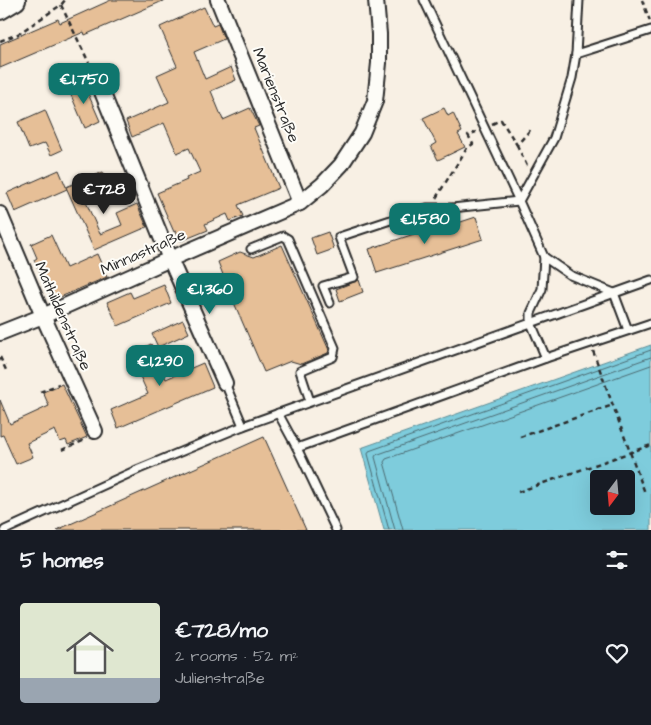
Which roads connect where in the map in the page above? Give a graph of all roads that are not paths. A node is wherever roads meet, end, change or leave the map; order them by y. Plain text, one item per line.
1 (15, 0) edge
2 (218, 0) edge
3 (376, 0) edge
4 (424, 0) edge
5 (579, 0) edge
6 (0, 9) edge
7 (651, 30) edge
8 (576, 54) junction
9 (96, 77) road end
10 (519, 201) junction
11 (300, 203) junction
12 (0, 214) edge
13 (251, 249) dead end
14 (544, 257) junction
15 (170, 259) junction
16 (651, 280) edge
17 (614, 294) junction
18 (330, 303) dead end
19 (43, 316) junction
20 (531, 323) junction
21 (651, 323) edge
22 (628, 330) junction
23 (0, 333) edge
24 (546, 358) junction
25 (225, 383) joint
26 (310, 401) junction
27 (278, 413) junction
28 (243, 426) junction
29 (96, 431) road end
30 (297, 448) junction
31 (5, 530) edge
32 (336, 530) edge

1 - 6 main road
2 - 11 street, Marienstraße
3 - 11 street, Minnastraße
4 - 10 lane
5 - 8 lane
7 - 8 lane
8 - 10 lane
9 - 15 street
10 - 14 lane
10 - 18 lane
11 - 15 street, Minnastraße
12 - 19 street, Mathildenstraße
13 - 26 lane
14 - 17 lane
14 - 20 lane
15 - 19 street, Minnastraße
15 - 25 street
16 - 17 lane
17 - 20 lane
17 - 22 lane
19 - 23 street, Minnastraße
19 - 29 street, Mathildenstraße
20 - 24 lane
20 - 26 lane
21 - 22 lane
22 - 24 lane
24 - 30 lane
25 - 28 lane
26 - 27 lane
27 - 28 lane
27 - 30 lane
28 - 31 lane
30 - 32 lane

